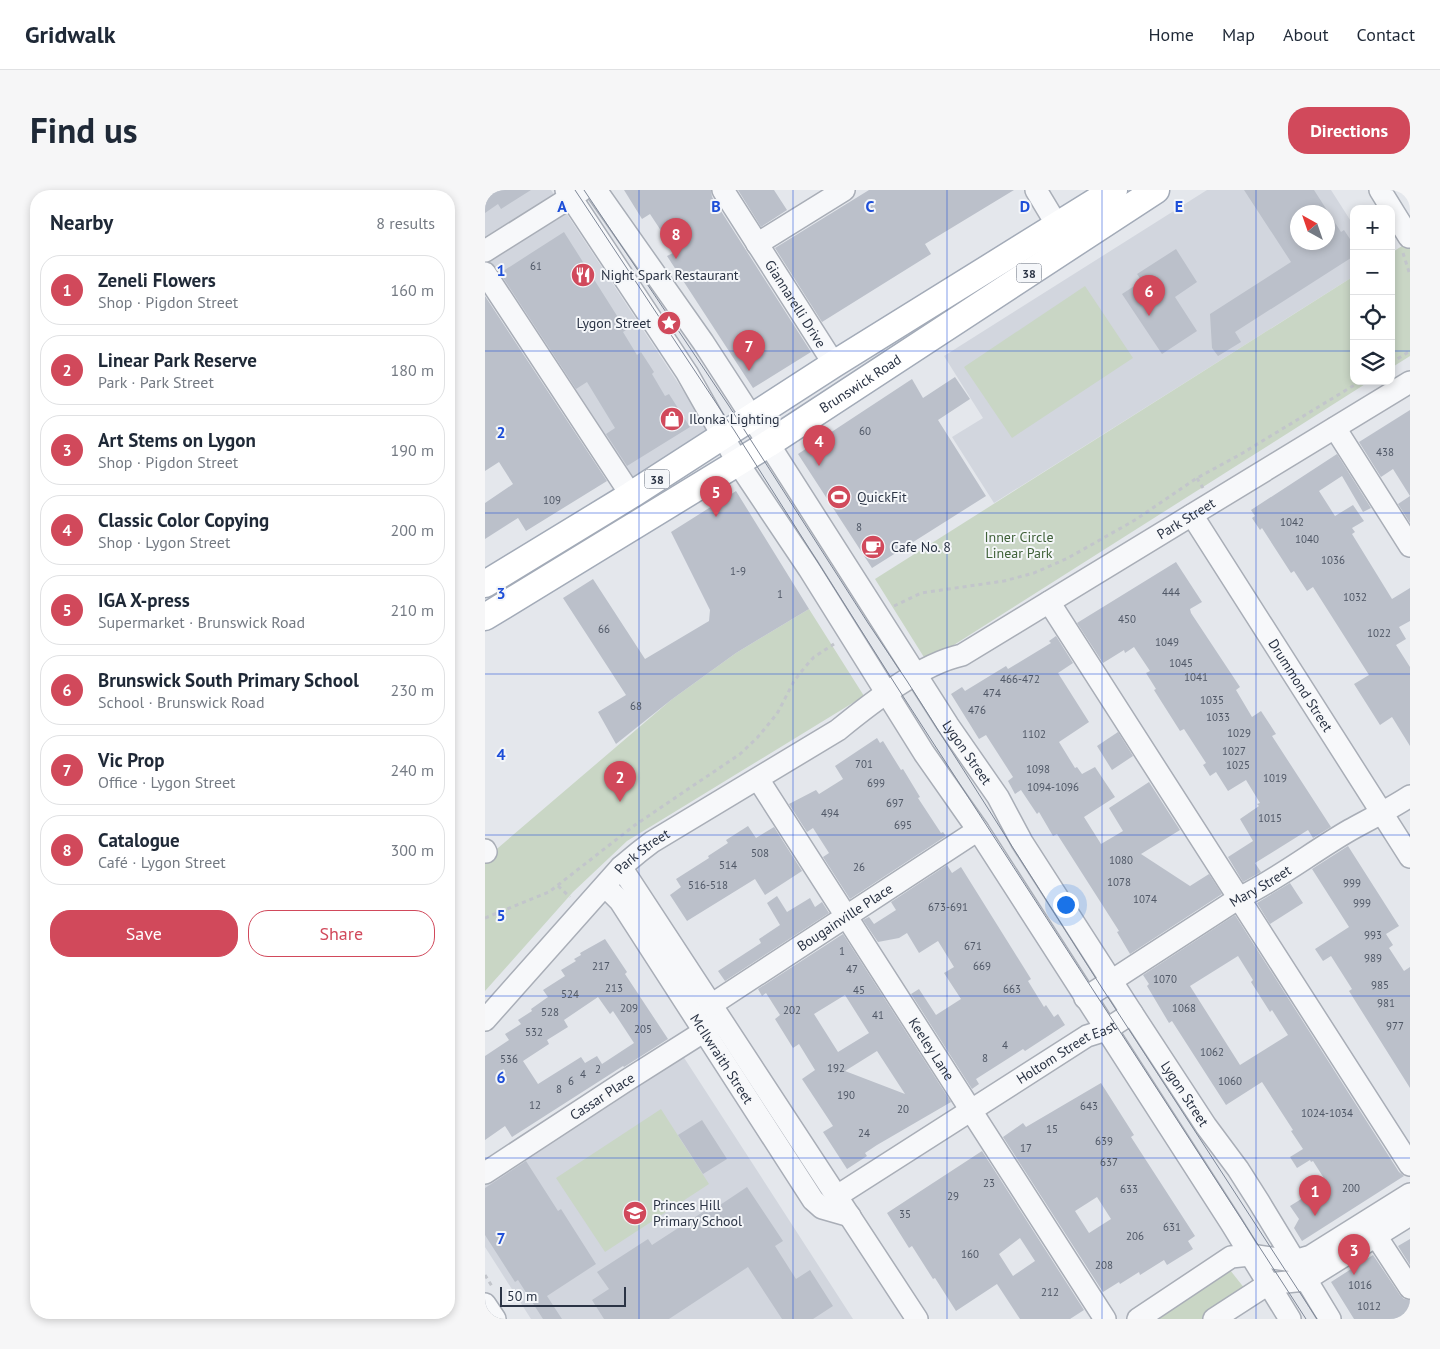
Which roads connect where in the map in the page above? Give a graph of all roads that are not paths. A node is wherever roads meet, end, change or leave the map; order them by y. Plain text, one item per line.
1 (596, 190) edge
2 (723, 190) edge
3 (844, 190) edge
4 (1036, 190) edge
5 (1114, 190) edge
6 (1156, 190) edge
7 (1380, 190) edge
8 (573, 192) edge
9 (1057, 225) junction
10 (1409, 237) edge
11 (757, 244) junction
12 (485, 251) edge
13 (485, 274) edge
14 (834, 364) junction
15 (1410, 382) edge
16 (751, 417) junction
17 (1335, 428) junction
18 (723, 437) junction
19 (768, 444) junction
20 (738, 463) junction
21 (631, 496) junction
22 (1192, 516) junction
23 (591, 520) junction
24 (607, 544) junction
25 (1410, 546) edge
26 (485, 584) edge
27 (1049, 602) junction
28 (485, 617) edge
29 (920, 681) junction
30 (890, 699) junction
31 (758, 779) junction
32 (1410, 796) edge
33 (1382, 814) junction
34 (978, 830) junction
35 (1410, 857) edge
36 (621, 867) junction
37 (605, 886) junction
38 (1239, 898) junction
39 (848, 917) junction
40 (1111, 981) junction
41 (1085, 998) junction
42 (1132, 1014) junction
43 (712, 1019) junction
44 (485, 1020) edge
45 (1106, 1030) junction
46 (974, 1117) junction
47 (1410, 1165) edge
48 (485, 1173) edge
49 (1410, 1194) edge
50 (844, 1207) junction
51 (1410, 1215) edge
52 (1376, 1236) junction
53 (1250, 1255) junction
54 (1294, 1261) junction
55 (1305, 1280) junction
56 (1268, 1284) junction
57 (1410, 1288) edge
58 (485, 1304) edge
59 (495, 1319) edge
60 (917, 1319) edge
61 (1105, 1319) edge
62 (1138, 1319) edge
63 (1214, 1319) edge
64 (1289, 1319) edge
65 (1330, 1319) edge

1 - 16 street, Lygon Street
2 - 11 street, Giannarelli Drive
3 - 11 street
4 - 9 street
5 - 9 main road, 38
6 - 19 main road, Brunswick Road / 38
7 - 10 street
8 - 12 street
8 - 18 street
9 - 14 main road, 38
11 - 14 street, Giannarelli Drive
13 - 21 street
14 - 16 main road, 38
15 - 17 street, Park Street
16 - 18 main road, 38
16 - 19 street, Lygon Street
17 - 22 street, Park Street
17 - 25 street
18 - 20 street
18 - 21 main road, 38
19 - 20 main road, Brunswick Road / 38
19 - 29 street, Lygon Street
20 - 24 main road, Brunswick Road / 38
20 - 30 street
21 - 23 main road, 38
22 - 27 street, Park Street
22 - 33 street, Drummond Street
23 - 24 main road
23 - 26 main road, 38
24 - 28 main road, Brunswick Road / 38
27 - 29 street, Park Street
27 - 38 street
29 - 30 street, Park Street
29 - 40 street, Lygon Street
30 - 31 street, Park Street
30 - 34 street
31 - 36 street, Park Street
31 - 39 street, Keeley Lane
32 - 33 street, Mary Street
33 - 35 street, Drummond Street
33 - 38 street, Mary Street
34 - 39 street, Bougainville Place
34 - 41 street
36 - 37 street, Park Street
36 - 43 street, McIlwraith Street
37 - 43 street, McIlwraith Street
37 - 44 street, Park Street
38 - 40 street, Mary Street
38 - 47 street
39 - 43 street, Bougainville Place
39 - 46 street, Keeley Lane
40 - 41 street, Mary Street
40 - 42 street, Lygon Street
41 - 45 street
42 - 45 street, Holtom Street East
42 - 54 street, Lygon Street
43 - 48 street, Cassar Place
43 - 50 street, McIlwraith Street
45 - 46 street, Holtom Street East
45 - 53 street
46 - 50 street, Holtom Street East
46 - 61 street, Keeley Lane
49 - 54 street
50 - 60 street
51 - 52 street
52 - 55 street
52 - 57 street
53 - 54 street
53 - 56 street
53 - 62 street
54 - 55 street, Lygon Street
55 - 56 street
55 - 65 street, Lygon Street
56 - 63 street
56 - 64 street
58 - 59 street

